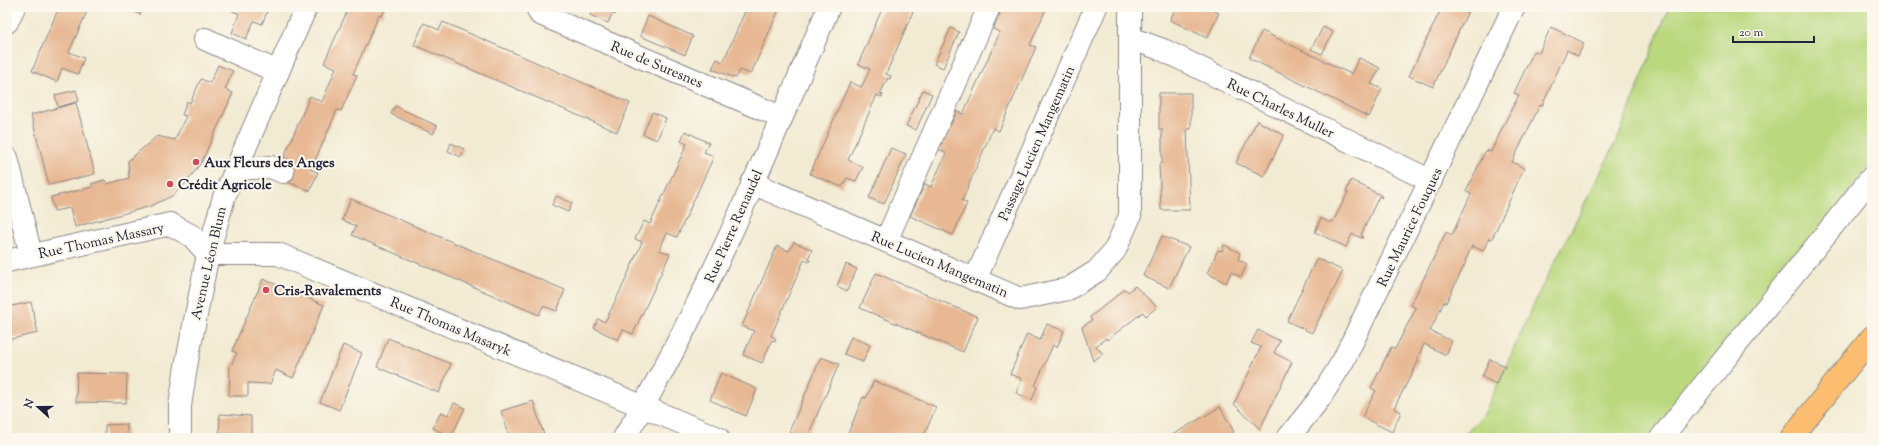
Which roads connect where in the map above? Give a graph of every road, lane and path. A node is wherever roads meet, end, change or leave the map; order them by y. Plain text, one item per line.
1 (14, 7) edge
2 (306, 7) edge
3 (537, 7) edge
4 (829, 7) edge
5 (989, 7) edge
6 (1096, 7) edge
7 (1130, 7) edge
8 (1514, 7) edge
9 (7, 22) edge
10 (1130, 38) junction
11 (205, 39) dead end
12 (278, 72) junction
13 (781, 117) junction
14 (7, 158) edge
15 (236, 169) junction
16 (282, 172) dead end
17 (1872, 177) edge
18 (1431, 181) junction
19 (752, 183) junction
20 (886, 241) junction
21 (208, 254) junction
22 (31, 255) junction
23 (7, 261) edge
24 (975, 280) junction
25 (1872, 337) edge
26 (644, 406) junction
27 (180, 438) edge
28 (624, 438) edge
29 (718, 438) edge
30 (1288, 438) edge
31 (1661, 438) edge
32 (1791, 438) edge

1 - 9 street
2 - 12 street, Avenue Léon Blum
3 - 13 street, Rue de Suresnes
4 - 13 street, Rue Pierre Renaudel
5 - 20 street
6 - 24 street, Passage Lucien Mangematin
7 - 10 street, Rue Lucien Mangematin
8 - 18 street, Rue Maurice Fouques
10 - 18 street, Rue Charles Muller
10 - 24 street, Rue Lucien Mangematin
11 - 12 street
12 - 15 street, Avenue Léon Blum
13 - 19 street, Rue Pierre Renaudel
14 - 22 street
15 - 16 street
15 - 21 street, Avenue Léon Blum
17 - 31 street
18 - 30 street, Rue Maurice Fouques
19 - 20 street, Rue Lucien Mangematin
19 - 26 street, Rue Pierre Renaudel
20 - 24 street, Rue Lucien Mangematin
21 - 22 street, Rue Thomas Massary
21 - 26 street, Rue Thomas Masaryk
21 - 27 street, Avenue Léon Blum
22 - 23 street, Rue Thomas Massary
25 - 32 main road
26 - 28 street, Rue Pierre Renaudel
26 - 29 street

